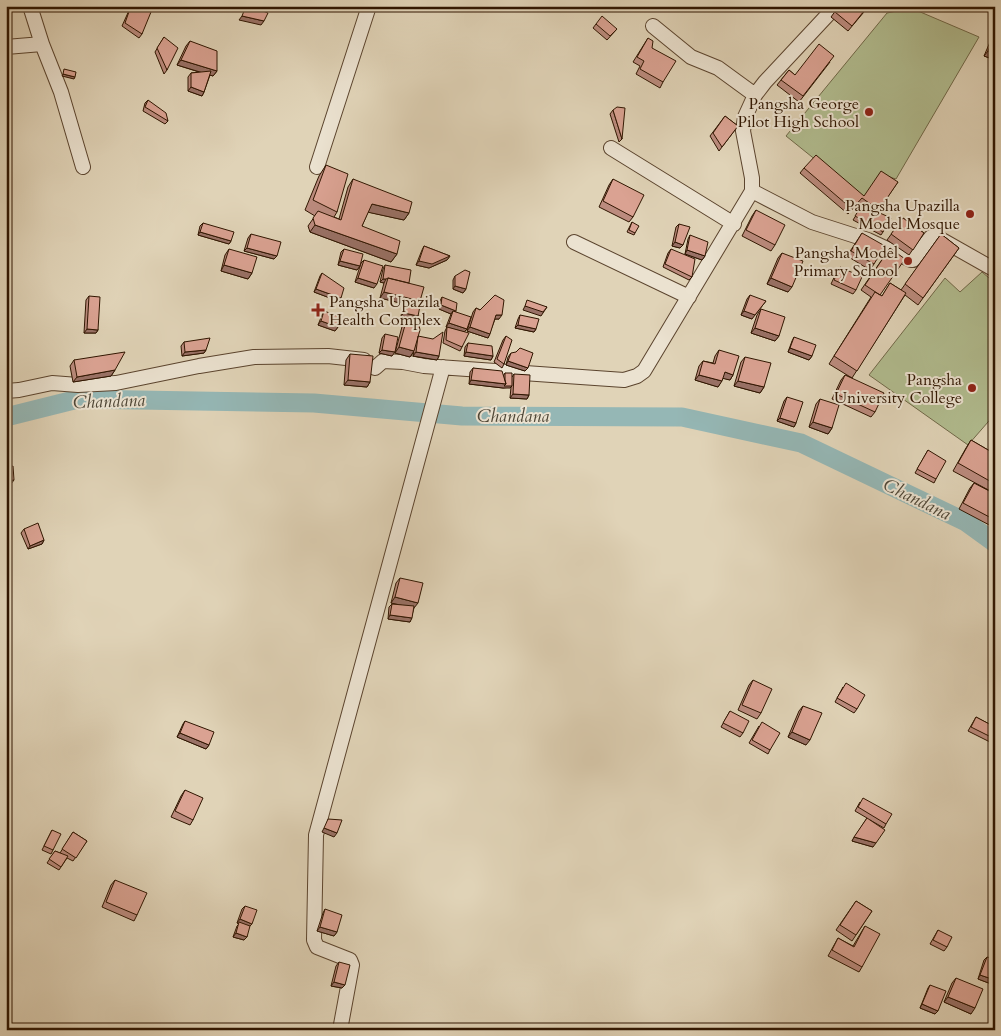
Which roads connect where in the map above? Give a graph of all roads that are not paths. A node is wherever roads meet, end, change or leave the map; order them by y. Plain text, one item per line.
1 (30, 6) edge
2 (369, 6) edge
3 (836, 6) edge
4 (653, 26) dead end
5 (42, 44) junction
6 (6, 47) edge
7 (755, 95) junction
8 (611, 148) dead end
9 (83, 167) dead end
10 (317, 167) dead end
11 (752, 191) junction
12 (734, 224) junction
13 (574, 242) dead end
14 (995, 270) edge
15 (689, 297) junction
16 (441, 372) junction
17 (6, 391) edge
18 (340, 1030) edge

1 - 5 street
2 - 10 street
3 - 7 street
4 - 7 street
5 - 6 street
5 - 9 street
7 - 11 street
8 - 12 street
11 - 12 street
11 - 14 street
12 - 15 street
13 - 15 street
15 - 16 street
16 - 17 street
16 - 18 street

